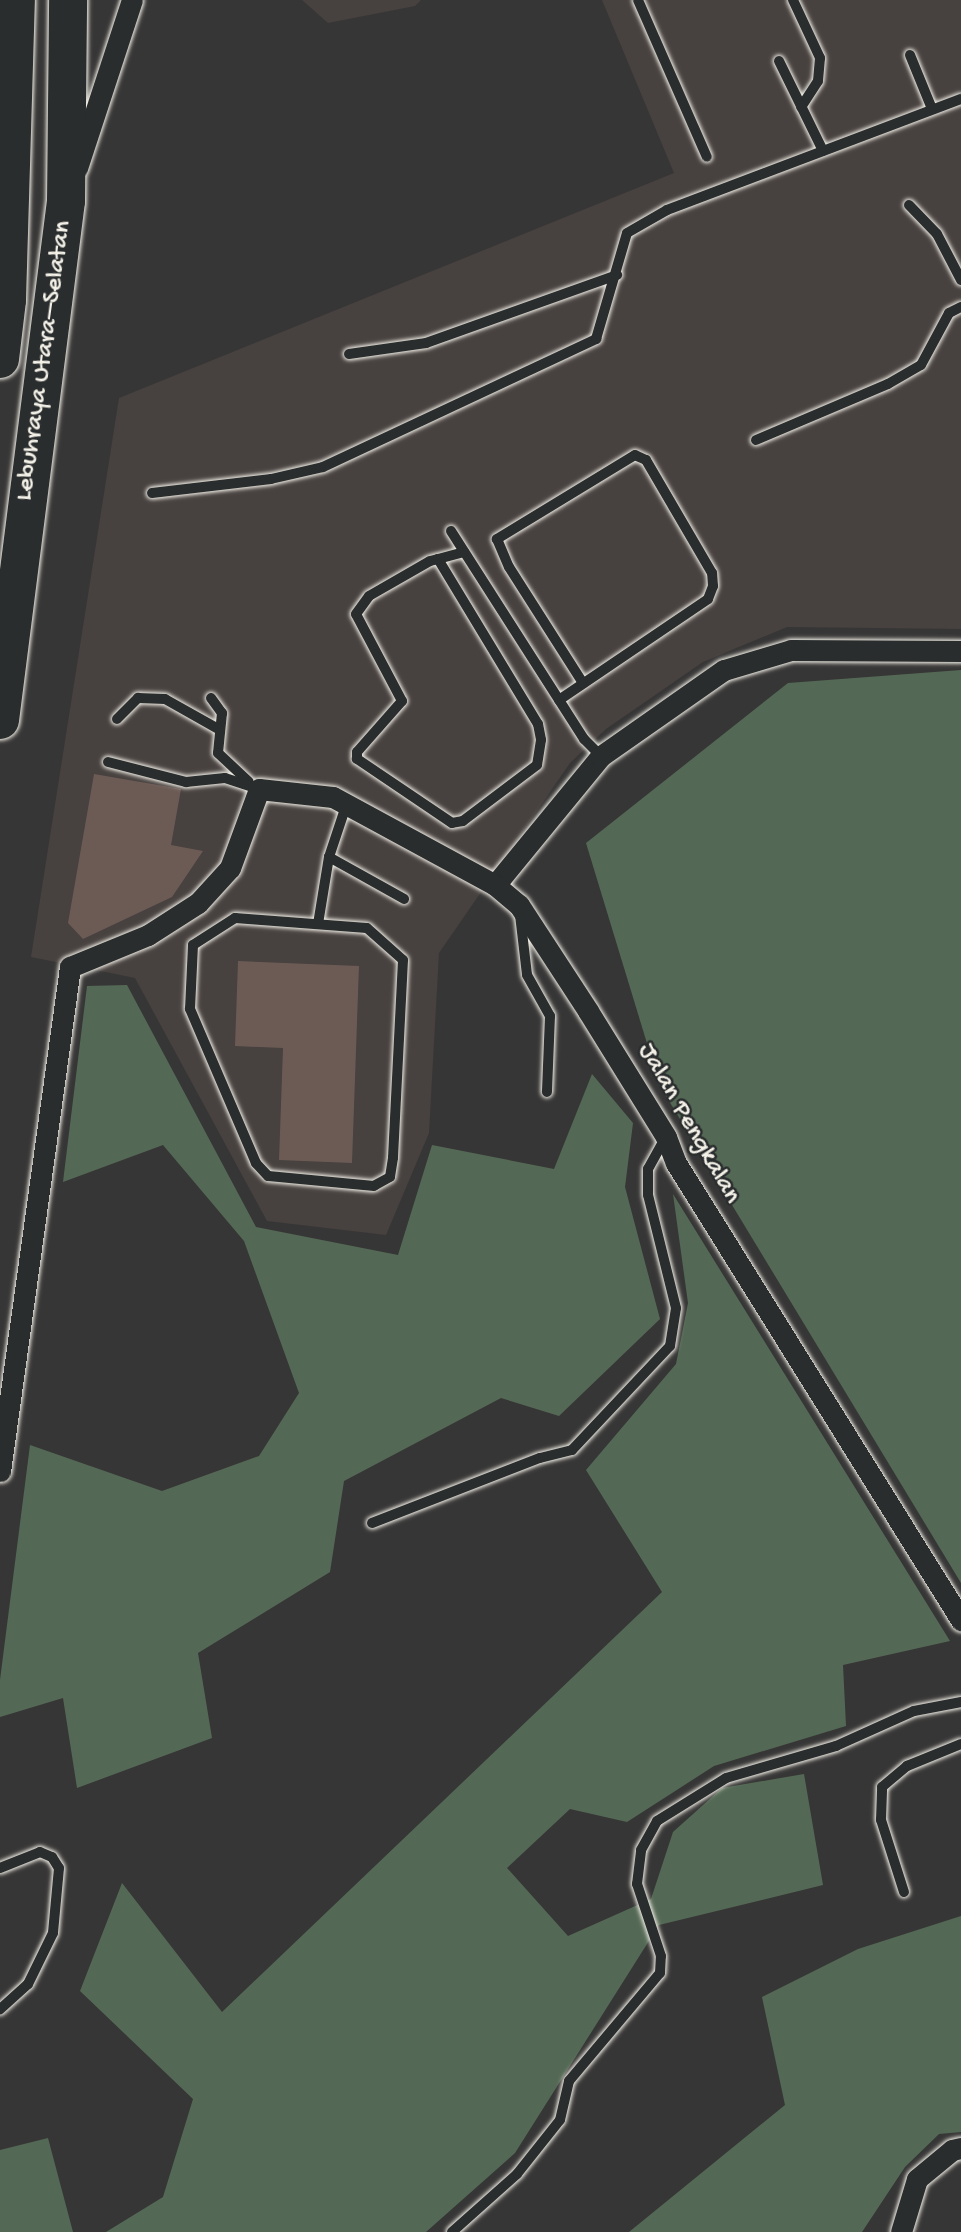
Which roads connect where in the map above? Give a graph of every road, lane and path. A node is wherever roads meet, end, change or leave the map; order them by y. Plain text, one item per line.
1 (16, 0) edge
2 (68, 0) edge
3 (132, 0) edge
4 (638, 0) edge
5 (793, 0) edge
6 (910, 55) dead end
7 (779, 61) dead end
8 (961, 99) edge
9 (801, 107) junction
10 (932, 109) junction
11 (823, 151) junction
12 (707, 158) dead end
13 (66, 201) junction
14 (909, 205) dead end
15 (617, 275) junction
16 (961, 280) edge
17 (961, 307) edge
18 (349, 354) dead end
19 (0, 359) edge
20 (756, 440) dead end
21 (152, 494) dead end
22 (451, 531) dead end
23 (464, 552) junction
24 (438, 559) junction
25 (961, 651) edge
26 (583, 683) junction
27 (211, 698) dead end
28 (559, 700) junction
29 (117, 719) dead end
30 (0, 720) edge
31 (220, 730) junction
32 (601, 755) junction
33 (108, 762) dead end
34 (259, 789) junction
35 (347, 803) junction
36 (329, 857) junction
37 (495, 885) junction
38 (404, 899) dead end
39 (519, 905) junction
40 (318, 924) junction
41 (547, 1092) dead end
42 (666, 1137) junction
43 (0, 1471) edge
44 (372, 1523) dead end
45 (961, 1620) edge
46 (961, 1702) edge
47 (961, 1744) edge
48 (0, 1868) edge
49 (904, 1892) dead end
50 (0, 2009) edge
51 (961, 2148) edge
52 (452, 2232) edge
53 (901, 2232) edge

1 - 19 highway, Lebuhraya Utara–Selatan
2 - 13 highway, Lebuhraya Utara–Selatan
3 - 13 street
4 - 12 lane
5 - 9 lane
6 - 10 lane
7 - 9 lane
8 - 10 lane
9 - 11 lane
10 - 11 lane
11 - 15 lane
13 - 30 highway, Lebuhraya Utara–Selatan
14 - 16 lane
15 - 18 lane
15 - 21 lane
17 - 20 lane
22 - 23 lane
23 - 24 lane
23 - 28 lane
24 - 24 lane
25 - 32 street
26 - 26 lane
26 - 28 lane
27 - 31 lane
28 - 32 lane
29 - 31 lane
31 - 34 lane
32 - 37 street
33 - 34 lane
34 - 35 street, Jalan Pengkalan
34 - 43 street
35 - 36 lane
35 - 37 street, Jalan Pengkalan
36 - 38 lane
36 - 40 lane
37 - 39 street, Jalan Pengkalan
39 - 41 lane
39 - 42 street, Jalan Pengkalan
40 - 40 lane
42 - 44 lane
42 - 45 street, Jalan Pengkalan
46 - 52 lane
47 - 49 lane
48 - 50 lane
51 - 53 street

